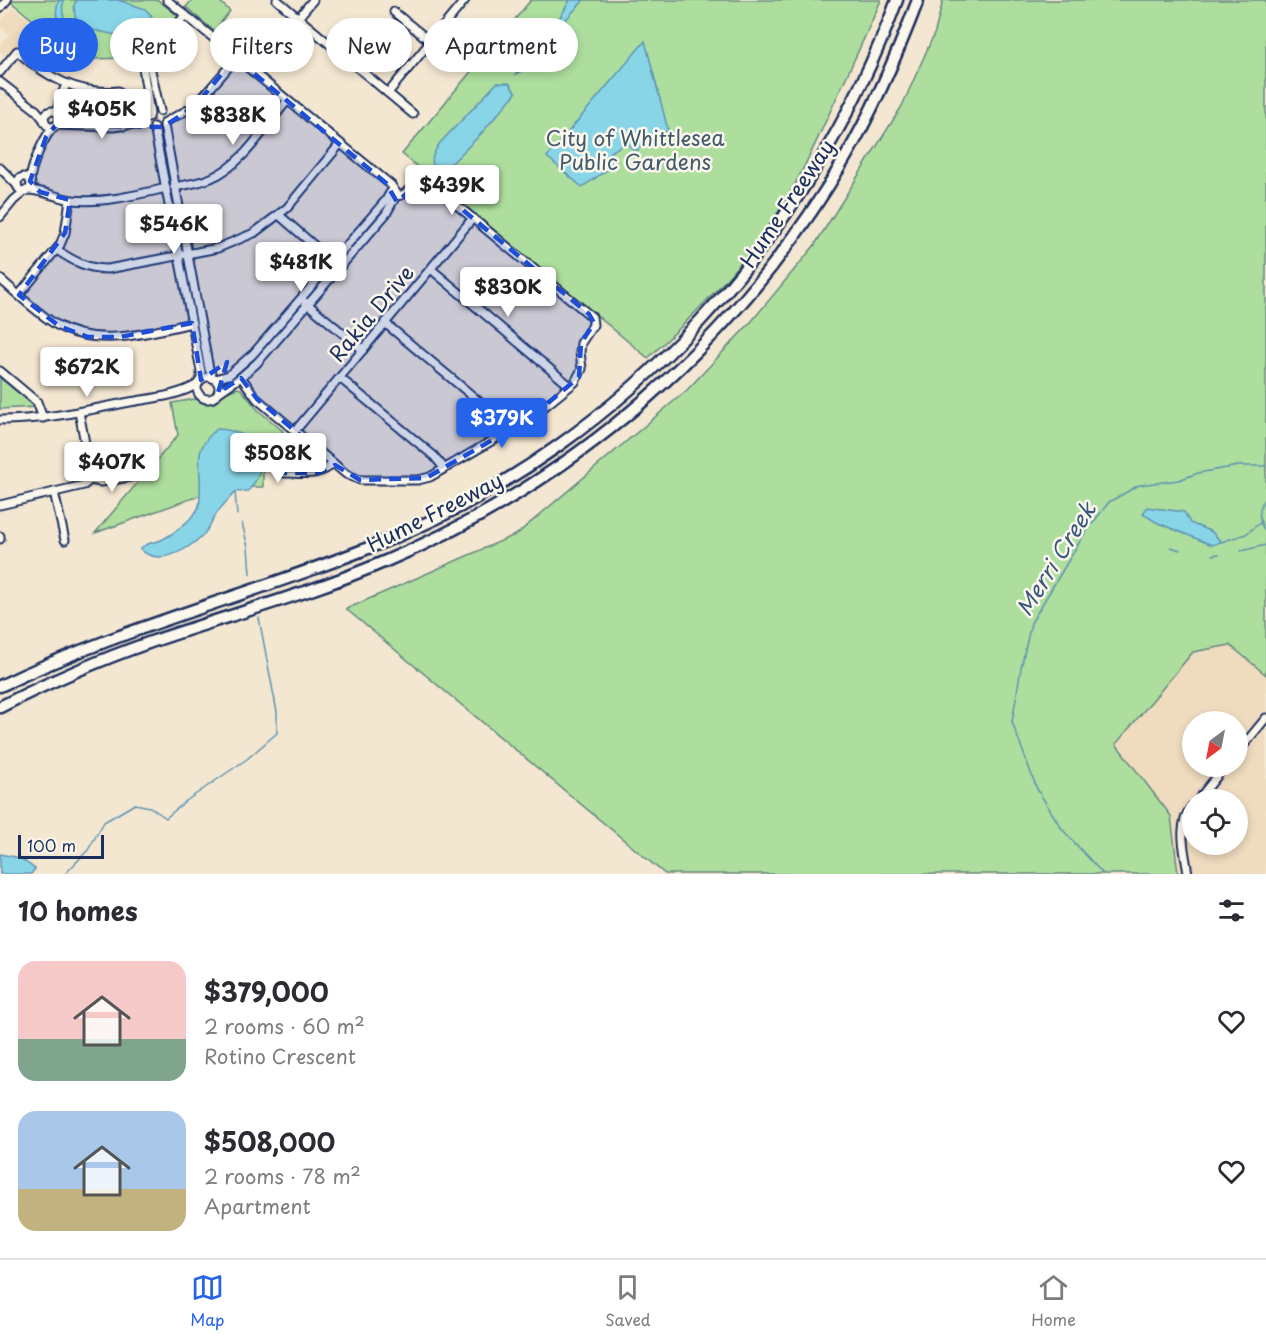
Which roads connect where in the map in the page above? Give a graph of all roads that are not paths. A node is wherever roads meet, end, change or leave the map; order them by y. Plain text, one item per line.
1 (7, 0) edge
2 (167, 0) edge
3 (277, 0) edge
4 (313, 0) edge
5 (465, 0) edge
6 (897, 0) edge
7 (918, 0) edge
8 (0, 8) edge
9 (394, 12) dead end
10 (185, 15) junction
11 (183, 18) edge
12 (298, 18) joint
13 (450, 18) edge
14 (314, 31) edge
15 (210, 35) edge
16 (424, 36) edge
17 (424, 50) edge
18 (0, 72) edge
19 (144, 72) edge
20 (152, 72) edge
21 (224, 72) edge
22 (253, 72) edge
23 (0, 82) edge
24 (66, 84) junction
25 (388, 93) junction
26 (288, 100) junction
27 (36, 110) junction
28 (55, 113) junction
29 (413, 114) dead end
30 (150, 115) junction
31 (163, 118) junction
32 (45, 122) junction
33 (70, 124) junction
34 (134, 124) junction
35 (57, 125) junction
36 (124, 126) junction
37 (152, 126) junction
38 (46, 137) junction
39 (340, 144) junction
40 (0, 168) edge
41 (33, 168) junction
42 (8, 174) junction
43 (22, 177) junction
44 (31, 182) junction
45 (17, 186) junction
46 (170, 188) junction
47 (27, 191) junction
48 (40, 192) junction
49 (395, 193) junction
50 (14, 200) junction
51 (70, 200) junction
52 (279, 215) junction
53 (0, 217) edge
54 (473, 218) junction
55 (57, 250) junction
56 (183, 255) junction
57 (332, 262) junction
58 (339, 268) junction
59 (430, 269) junction
60 (0, 279) edge
61 (20, 295) junction
62 (301, 298) junction
63 (308, 304) junction
64 (192, 323) junction
65 (385, 323) junction
66 (363, 350) junction
67 (0, 371) edge
68 (241, 377) junction
69 (340, 378) junction
70 (214, 379) junction
71 (199, 382) junction
72 (570, 386) junction
73 (218, 393) junction
74 (175, 394) junction
75 (200, 396) junction
76 (79, 412) junction
77 (43, 418) junction
78 (0, 420) edge
79 (509, 431) junction
80 (298, 433) junction
81 (333, 463) junction
82 (444, 468) junction
83 (135, 476) dead end
84 (90, 480) junction
85 (54, 492) junction
86 (0, 505) edge
87 (65, 540) dead end
88 (0, 687) edge
89 (0, 706) edge
90 (1266, 718) edge
91 (1248, 740) edge
92 (1217, 777) edge
93 (1207, 789) edge
94 (1185, 855) edge
95 (1188, 874) edge

1 - 8 street
2 - 10 street
3 - 12 street
4 - 12 street
5 - 13 street
6 - 88 highway, Hume Freeway
7 - 89 highway, Hume Freeway
9 - 16 street
10 - 11 street
10 - 15 street
14 - 25 street
17 - 25 street
18 - 24 street
19 - 30 street
20 - 31 street
21 - 31 street
22 - 26 street
23 - 27 street
24 - 28 street
24 - 36 street
25 - 29 street
26 - 39 street
26 - 46 street
27 - 28 street
27 - 32 street
28 - 32 street
28 - 33 street
28 - 35 street
30 - 31 street
30 - 34 street
30 - 37 street
31 - 37 street
31 - 46 street
32 - 35 street
32 - 38 street
33 - 35 street
33 - 36 street
34 - 36 street
34 - 37 street
35 - 38 street
37 - 46 street
38 - 41 street
39 - 49 street
39 - 52 street
40 - 42 street
41 - 43 street
41 - 44 street
42 - 43 street
42 - 45 street
43 - 44 street
43 - 45 street
44 - 47 street
44 - 48 street
45 - 47 street
45 - 50 street
46 - 51 street
46 - 56 street
47 - 48 street
47 - 50 street
48 - 51 street
49 - 54 street
49 - 57 street
49 - 58 street
50 - 53 street
51 - 55 street
52 - 56 street
52 - 57 street
54 - 59 street, Rakia Drive
54 - 72 street
55 - 56 street
55 - 61 street
56 - 64 street
56 - 70 street
57 - 58 street
57 - 62 street
58 - 63 street
59 - 65 street, Rakia Drive
59 - 72 street
60 - 61 street
61 - 64 street
62 - 63 street
62 - 70 street
63 - 66 street
63 - 68 street
64 - 71 street
65 - 66 street, Rakia Drive
65 - 79 street
66 - 69 street, Rakia Drive
67 - 77 street
68 - 73 street
68 - 80 street
69 - 80 street, Rakia Drive
69 - 82 street
70 - 71 street
70 - 73 street
71 - 74 street
71 - 75 street
72 - 79 street
73 - 75 street
74 - 75 street
74 - 76 street
76 - 77 street
76 - 84 street
77 - 78 street
79 - 82 street
80 - 81 street
80 - 81 street, Rakia Drive
81 - 82 street
83 - 84 street
84 - 85 street
85 - 86 street
85 - 87 street
90 - 91 street
92 - 93 street
94 - 95 street

